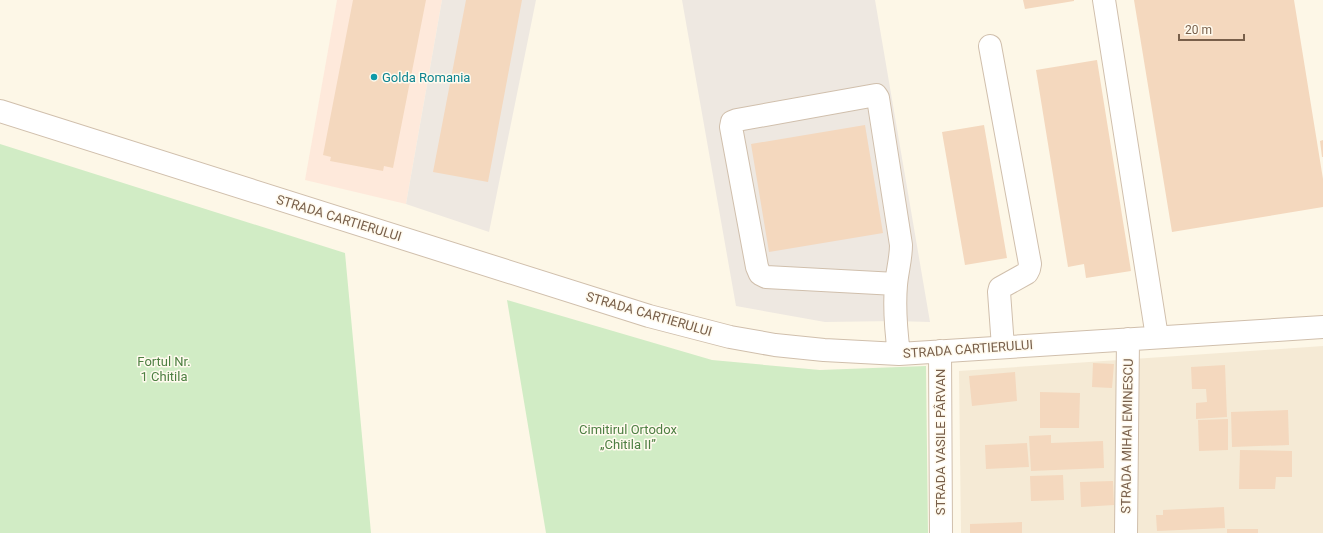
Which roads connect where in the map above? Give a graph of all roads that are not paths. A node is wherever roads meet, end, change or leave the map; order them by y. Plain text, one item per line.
1 (1104, 0) edge
2 (990, 46) dead end
3 (0, 112) edge
4 (896, 284) junction
5 (1323, 327) edge
6 (1157, 337) junction
7 (1128, 339) junction
8 (1003, 347) junction
9 (940, 352) junction
10 (899, 354) junction
11 (941, 533) edge
12 (1126, 533) edge

1 - 6 street
2 - 8 street
3 - 10 street, STRADA CARTIERULUI
4 - 4 street
4 - 10 street
5 - 6 street, STRADA CARTIERULUI
6 - 7 street, STRADA CARTIERULUI
7 - 8 street, STRADA CARTIERULUI
7 - 12 street, STRADA MIHAI EMINESCU
8 - 9 street, STRADA CARTIERULUI
9 - 10 street, STRADA CARTIERULUI
9 - 11 street, STRADA VASILE PÂRVAN

